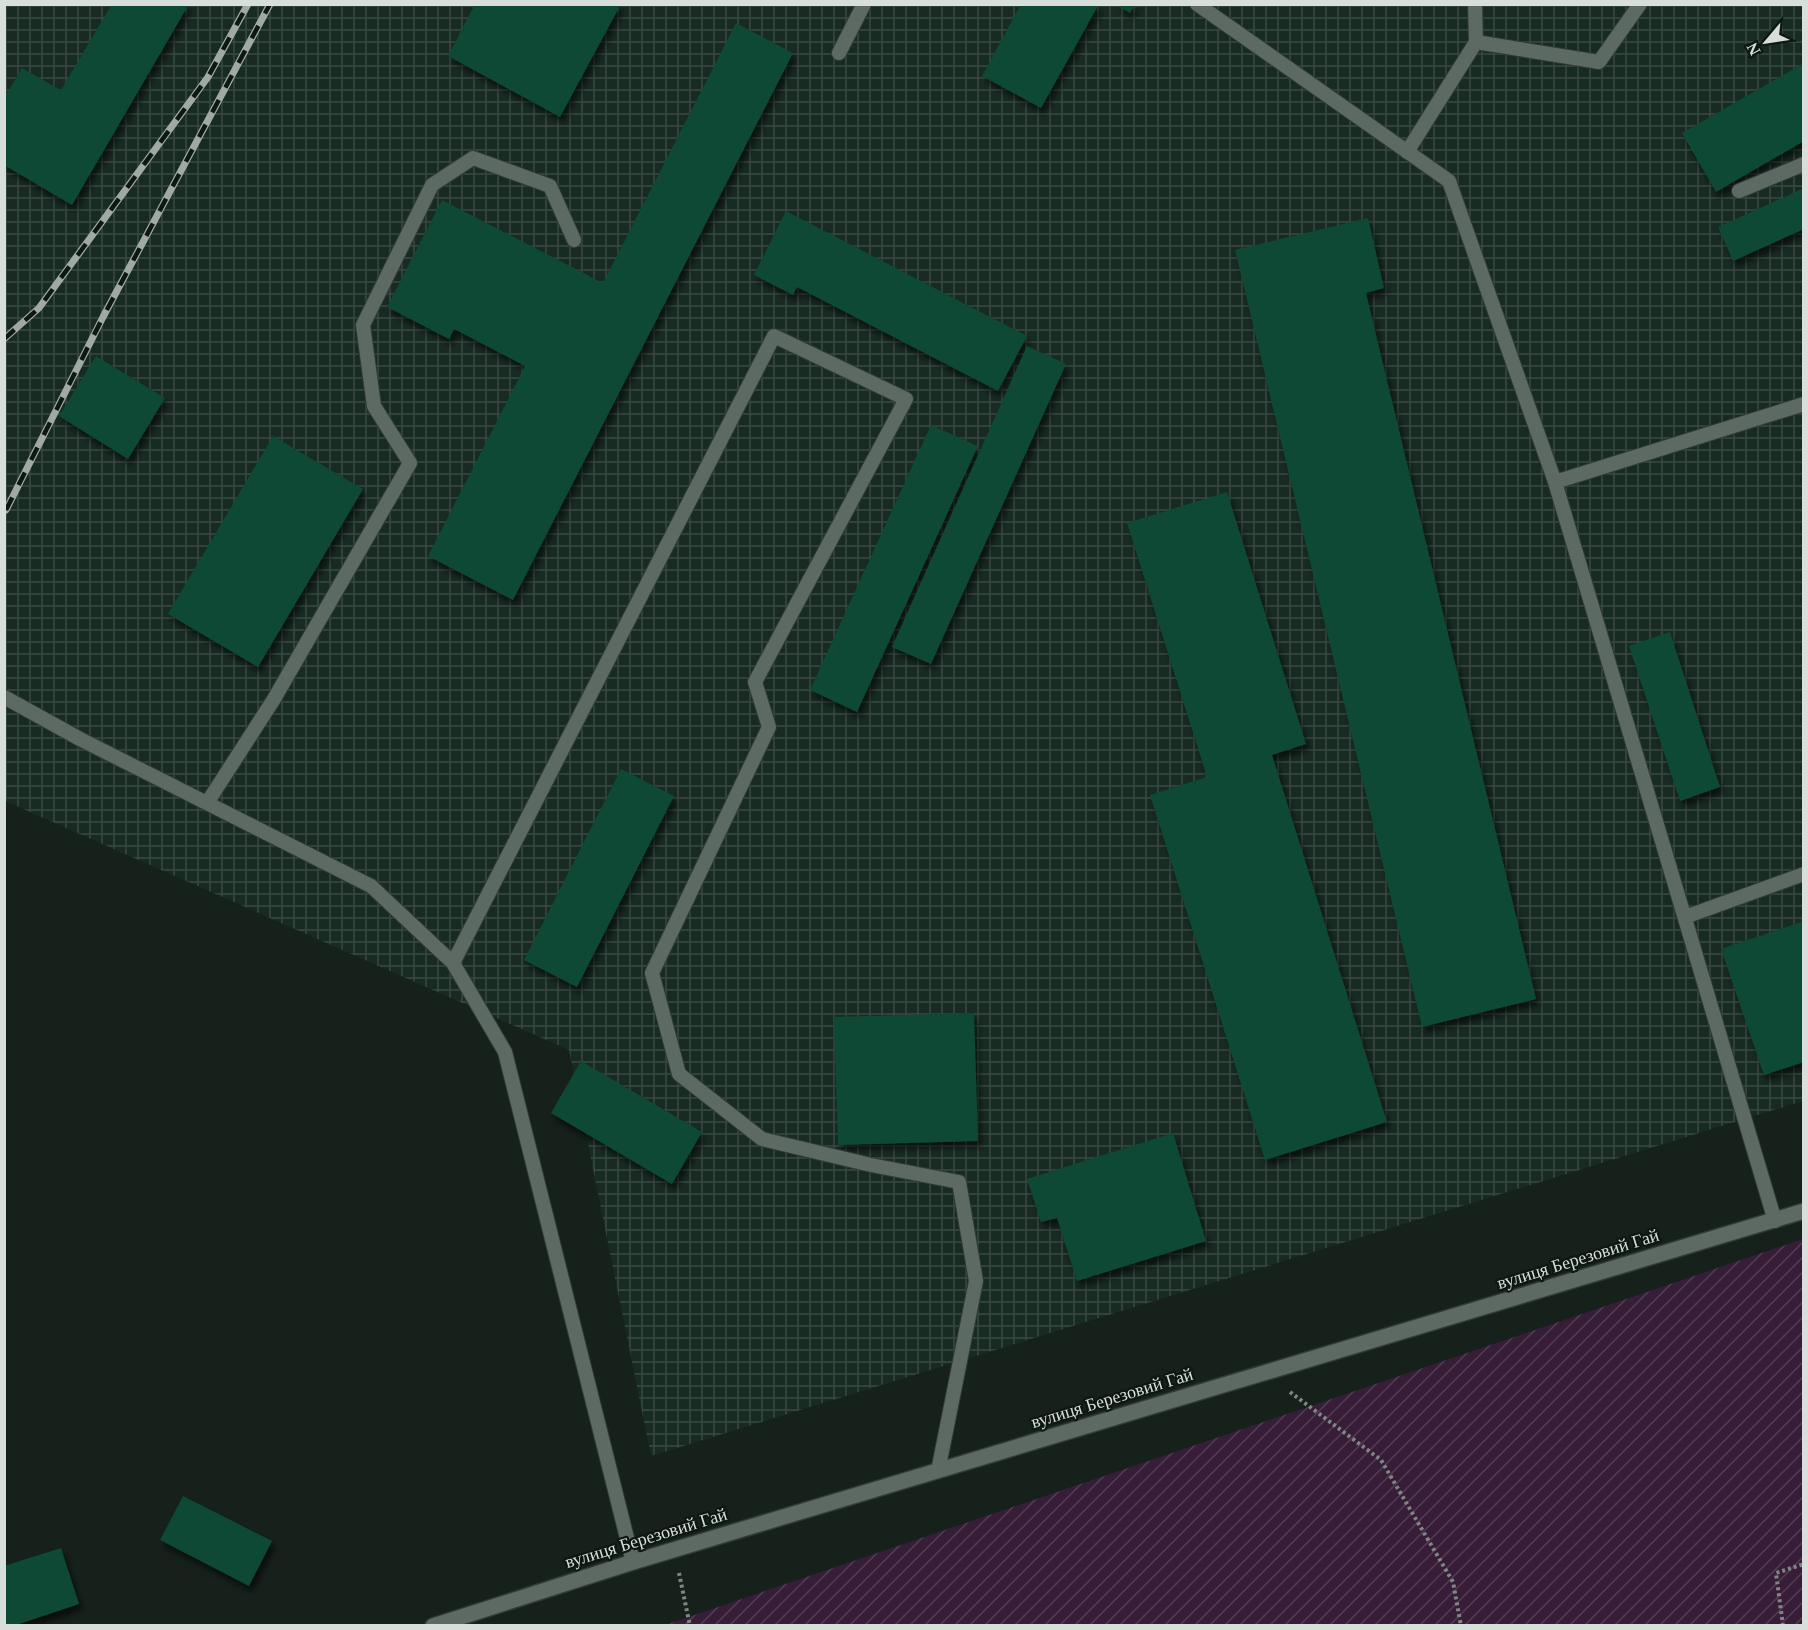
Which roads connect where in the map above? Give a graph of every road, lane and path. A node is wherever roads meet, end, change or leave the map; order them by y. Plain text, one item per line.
1 (864, 4) edge
2 (1197, 4) edge
3 (1475, 4) edge
4 (1640, 4) edge
5 (1476, 42) junction
6 (839, 53) dead end
7 (1407, 153) junction
8 (1803, 164) edge
9 (1739, 190) dead end
10 (574, 240) dead end
11 (1803, 404) edge
12 (1555, 482) junction
13 (4, 697) edge
14 (207, 803) junction
15 (1803, 874) edge
16 (1685, 917) junction
17 (453, 963) junction
18 (1803, 1211) edge
19 (1775, 1221) junction
20 (1265, 1373) junction
21 (938, 1471) junction
22 (674, 1549) junction
23 (633, 1562) junction
24 (1803, 1564) edge
25 (433, 1626) edge
26 (690, 1626) edge
27 (1461, 1626) edge
28 (1784, 1626) edge

1 - 6 lane
2 - 7 lane
3 - 5 lane
4 - 5 lane
5 - 7 lane
7 - 12 lane
8 - 9 lane
10 - 14 lane
11 - 12 lane
12 - 16 lane
13 - 14 lane
14 - 17 lane
15 - 16 lane
16 - 19 lane
17 - 21 lane
17 - 23 lane
18 - 19 street, вулиця Березовий Гай
19 - 20 street, вулиця Березовий Гай
20 - 21 street, вулиця Березовий Гай
20 - 27 path
21 - 22 street, вулиця Березовий Гай
22 - 23 street, вулиця Березовий Гай
22 - 26 path
23 - 25 street, вулиця Березовий Гай
24 - 28 path

